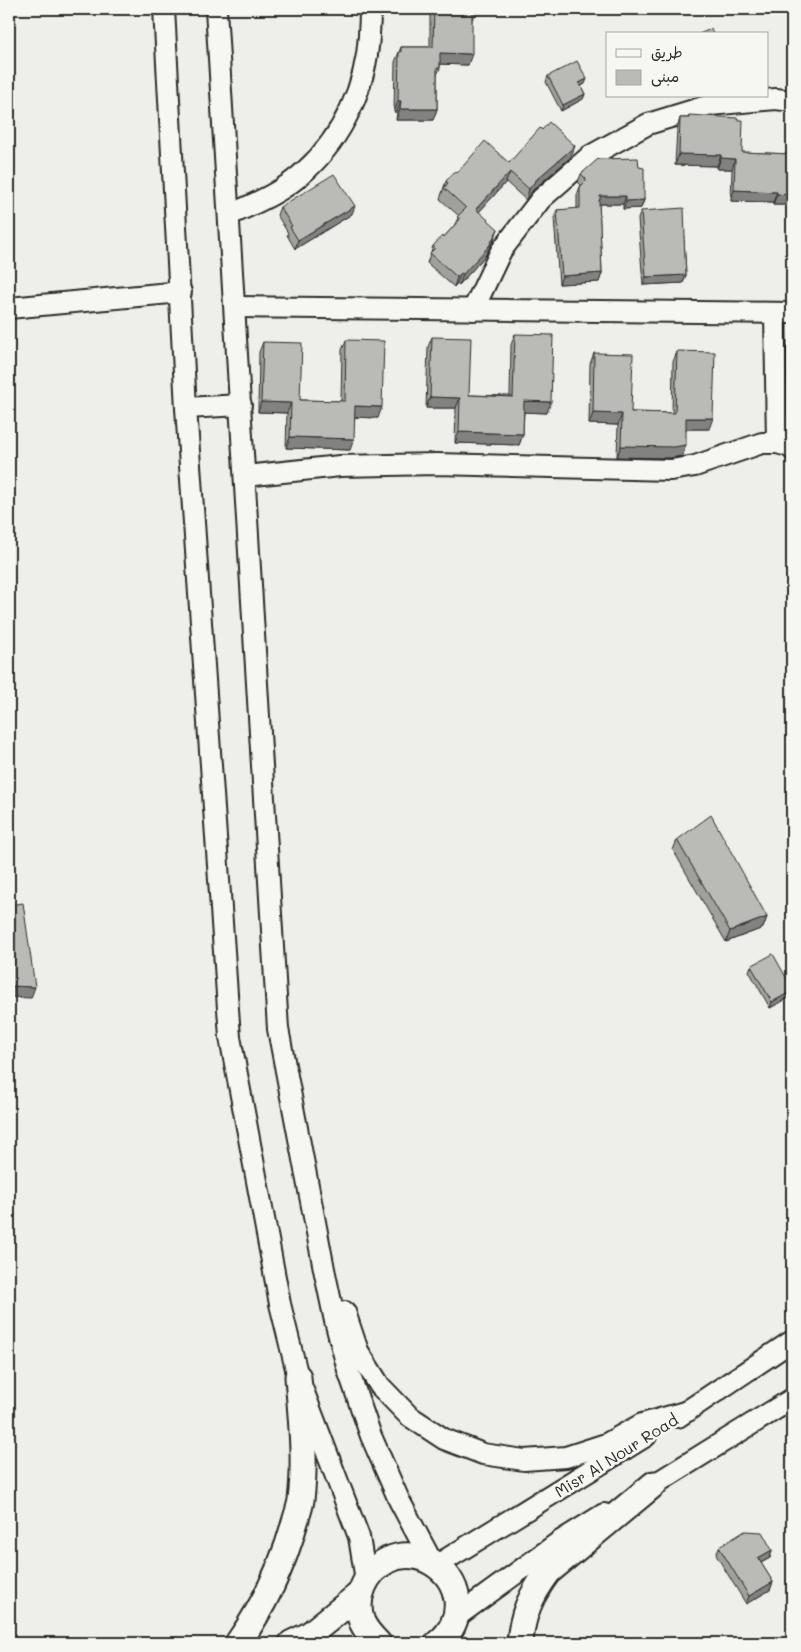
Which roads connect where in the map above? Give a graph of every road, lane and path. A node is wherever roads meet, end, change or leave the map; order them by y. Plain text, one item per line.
1 (164, 9) edge
2 (216, 9) edge
3 (369, 9) edge
4 (792, 101) edge
5 (229, 215) junction
6 (181, 292) junction
7 (235, 307) junction
8 (9, 308) edge
9 (473, 310) junction
10 (784, 313) edge
11 (240, 405) junction
12 (186, 408) junction
13 (784, 446) edge
14 (245, 476) junction
15 (324, 1269) junction
16 (792, 1340) edge
17 (298, 1377) junction
18 (792, 1399) edge
19 (688, 1411) junction
20 (654, 1484) junction
21 (435, 1564) junction
22 (363, 1586) junction
23 (453, 1633) edge
24 (238, 1643) edge
25 (292, 1643) edge
26 (378, 1643) edge
27 (520, 1643) edge

1 - 6 street
2 - 5 street
3 - 5 street
4 - 9 street
5 - 7 street
6 - 8 street
6 - 12 street
7 - 9 street
7 - 11 street
9 - 10 street
10 - 13 street
11 - 12 street
11 - 14 street
12 - 17 street
13 - 14 street
14 - 15 street
15 - 19 street
15 - 21 street
16 - 19 street, Misr Al Nour Road
17 - 22 street
17 - 24 main road
18 - 20 street
19 - 21 street, Misr Al Nour Road
20 - 23 street
20 - 27 main road
21 - 22 main road
21 - 23 main road
22 - 25 main road
22 - 26 main road

